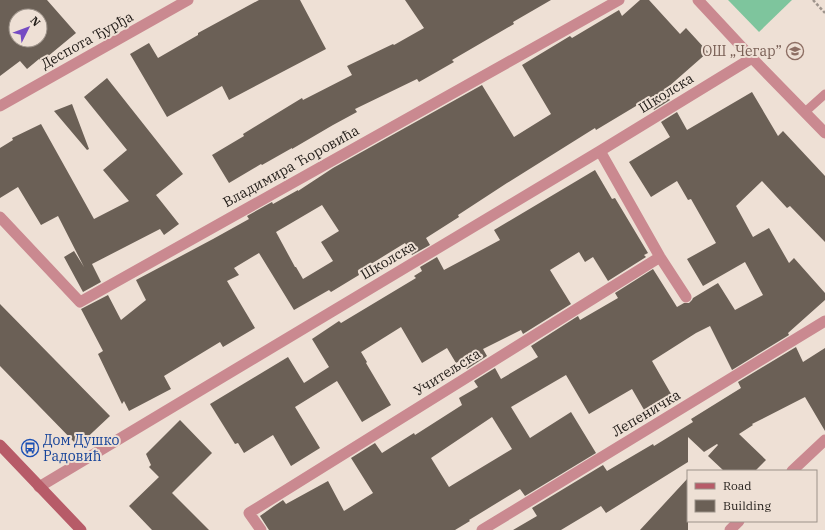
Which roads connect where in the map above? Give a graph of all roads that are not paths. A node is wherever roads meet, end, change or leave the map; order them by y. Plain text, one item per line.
1 (188, 0) edge
2 (619, 0) edge
3 (698, 0) edge
4 (752, 58) junction
5 (825, 94) edge
6 (0, 106) edge
7 (805, 112) junction
8 (825, 133) edge
9 (600, 151) junction
10 (0, 217) edge
11 (660, 257) junction
12 (686, 297) dead end
13 (825, 321) edge
14 (825, 440) edge
15 (0, 445) edge
16 (793, 470) edge
17 (39, 487) junction
18 (738, 522) edge
19 (81, 530) edge
20 (261, 530) edge
21 (482, 530) edge
22 (730, 530) edge

1 - 6 street, Деспота Ђурђа
2 - 10 street, Владимира Ћоровића
3 - 4 street
4 - 7 street
4 - 9 street, Школска
5 - 7 lane
7 - 8 street
9 - 11 street
9 - 17 street, Школска
11 - 12 street
11 - 20 street, Учитељска
13 - 21 street, Лепеничка
14 - 16 street
15 - 17 main road
17 - 19 main road
18 - 22 street

